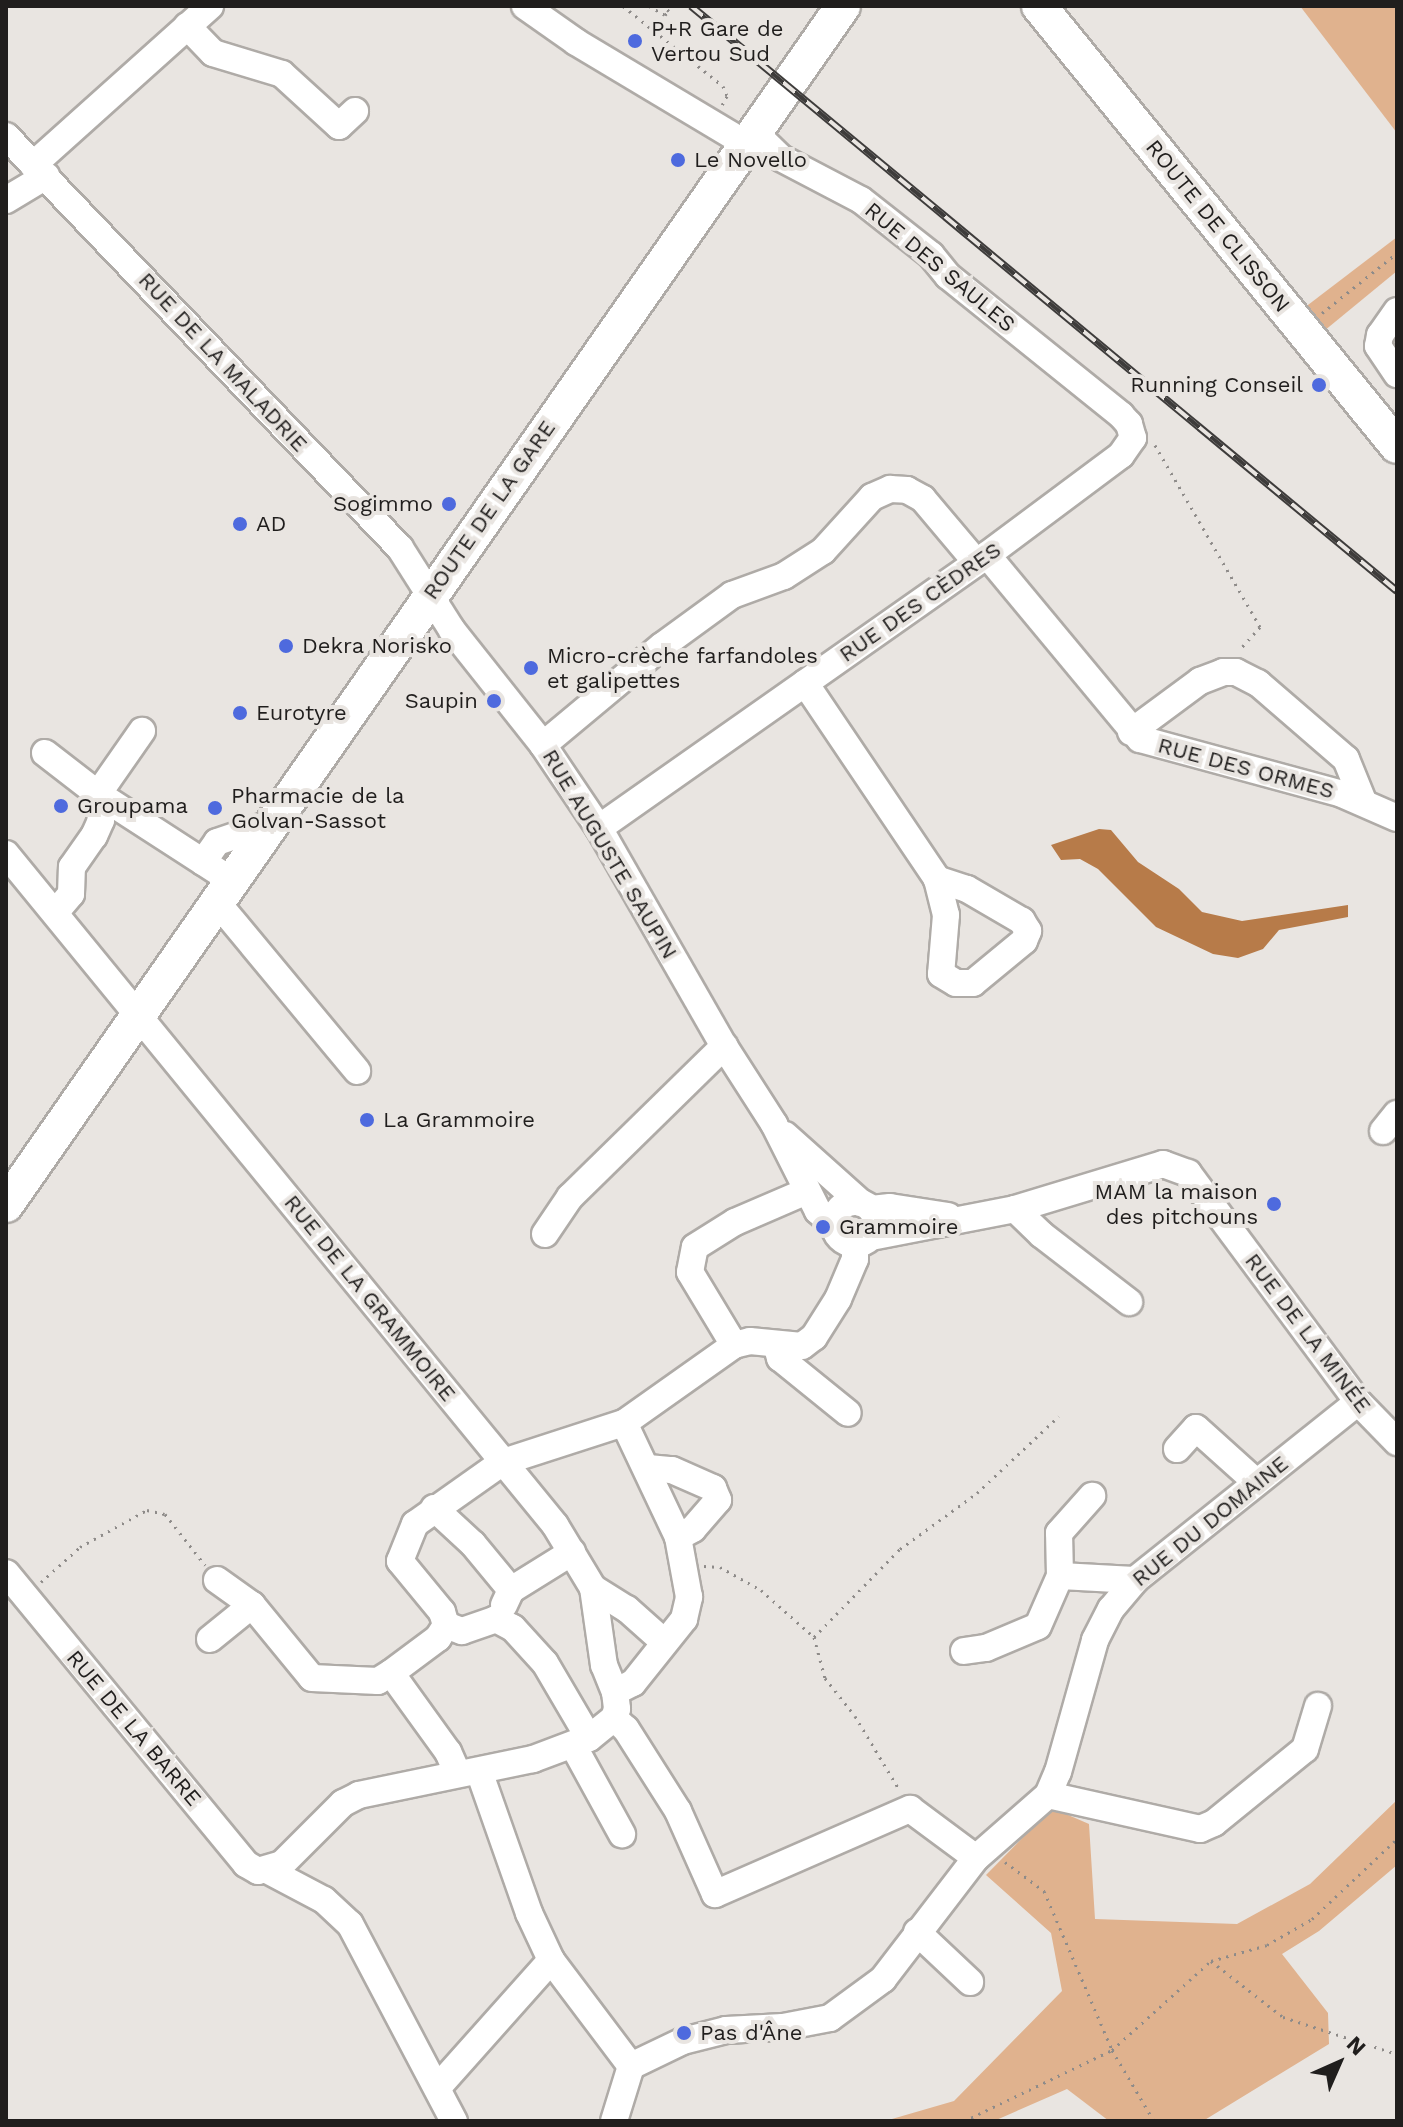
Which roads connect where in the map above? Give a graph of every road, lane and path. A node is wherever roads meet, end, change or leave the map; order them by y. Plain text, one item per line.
1 (210, 6) edge
2 (525, 6) edge
3 (623, 6) edge
4 (649, 6) edge
5 (663, 6) edge
6 (843, 6) edge
7 (1039, 6) edge
8 (187, 26) junction
9 (355, 111) dead end
10 (712, 121) junction
11 (6, 136) edge
12 (749, 137) junction
13 (40, 171) junction
14 (6, 200) edge
15 (1397, 253) edge
16 (1397, 311) edge
17 (1301, 329) junction
18 (1397, 374) edge
19 (1127, 427) junction
20 (1397, 446) edge
21 (981, 559) junction
22 (428, 596) junction
23 (1223, 672) junction
24 (805, 683) junction
25 (142, 731) dead end
26 (1131, 732) junction
27 (543, 745) junction
28 (45, 753) dead end
29 (98, 794) junction
30 (1363, 801) junction
31 (1397, 818) edge
32 (599, 828) junction
33 (6, 854) edge
34 (937, 879) dead end
35 (217, 881) junction
36 (55, 913) junction
37 (138, 1015) junction
38 (724, 1046) junction
39 (357, 1071) dead end
40 (774, 1124) junction
41 (807, 1191) junction
42 (6, 1205) edge
43 (866, 1206) junction
44 (1015, 1209) junction
45 (971, 1219) junction
46 (833, 1224) junction
47 (545, 1234) dead end
48 (863, 1241) junction
49 (1129, 1302) dead end
50 (776, 1344) junction
51 (734, 1345) junction
52 (1358, 1402) junction
53 (848, 1413) dead end
54 (1059, 1416) dead end
55 (624, 1423) junction
56 (1397, 1442) edge
57 (1177, 1449) dead end
58 (503, 1462) junction
59 (648, 1468) junction
60 (1256, 1482) junction
61 (1092, 1496) dead end
62 (434, 1508) junction
63 (678, 1537) junction
64 (572, 1552) junction
65 (685, 1566) junction
66 (6, 1573) edge
67 (1060, 1576) junction
68 (217, 1580) joint
69 (1135, 1580) junction
70 (593, 1588) junction
71 (511, 1590) junction
72 (25, 1597) junction
73 (252, 1605) junction
74 (496, 1619) junction
75 (446, 1625) junction
76 (814, 1637) junction
77 (210, 1639) dead end
78 (664, 1642) junction
79 (964, 1651) dead end
80 (391, 1673) junction
81 (614, 1705) junction
82 (1318, 1706) dead end
83 (581, 1741) junction
84 (468, 1771) junction
85 (1048, 1795) junction
86 (910, 1809) junction
87 (622, 1834) dead end
88 (1397, 1839) edge
89 (982, 1852) junction
90 (269, 1871) junction
91 (917, 1932) junction
92 (551, 1960) junction
93 (1211, 1961) junction
94 (970, 1982) dead end
95 (1112, 2050) junction
96 (1397, 2054) edge
97 (631, 2066) junction
98 (438, 2087) junction
99 (620, 2117) edge
100 (454, 2121) edge
101 (964, 2121) edge
102 (1154, 2121) edge

1 - 8 street
2 - 10 street, RUE DES SAULES
3 - 10 path
4 - 5 path
6 - 12 main road, ROUTE DE LA GARE
7 - 17 main road, ROUTE DE CLISSON
8 - 9 street
8 - 13 street
10 - 12 street, RUE DES SAULES
11 - 13 street, RUE DE LA MALADRIE
12 - 19 street, RUE DES SAULES
12 - 22 main road, ROUTE DE LA GARE
13 - 14 street
13 - 22 street, RUE DE LA MALADRIE
15 - 17 path
16 - 18 street
17 - 20 main road, ROUTE DE CLISSON
19 - 21 street, RUE DES CÈDRES
19 - 23 path
21 - 24 street, RUE DES CÈDRES
21 - 26 street, RUE DES ORMES
21 - 27 street, RUE DES ORMES
22 - 27 street, RUE AUGUSTE SAUPIN
22 - 35 main road, ROUTE DE LA GARE
23 - 26 street, RUE DES ORMES
23 - 30 street, RUE DES ORMES
24 - 32 street, RUE DES CÈDRES
24 - 34 street
25 - 29 street
26 - 30 street, RUE DES ORMES
27 - 32 street, RUE AUGUSTE SAUPIN
28 - 29 street
29 - 35 street
29 - 36 street
30 - 31 street, RUE DES ORMES
32 - 38 street, RUE AUGUSTE SAUPIN
33 - 36 street
35 - 37 main road, ROUTE DE LA GARE
35 - 39 street
36 - 37 street
37 - 42 main road, ROUTE DE LA GARE
37 - 58 street, RUE DE LA GRAMMOIRE
38 - 40 street, RUE AUGUSTE SAUPIN
38 - 47 street
40 - 41 street, RUE AUGUSTE SAUPIN
40 - 43 street, RUE AUGUSTE SAUPIN
41 - 46 street, RUE AUGUSTE SAUPIN
41 - 51 street
43 - 45 street, RUE DE LA MINÉE
43 - 46 street
43 - 48 street
44 - 45 street, RUE DE LA MINÉE
44 - 49 street
44 - 52 street, RUE DE LA MINÉE
45 - 48 street, RUE DE LA MINÉE
46 - 48 street
48 - 50 street
50 - 51 street
50 - 53 street
51 - 55 street
52 - 56 street, RUE DE LA MINÉE
52 - 60 street, RUE DU DOMAINE
54 - 76 path
55 - 58 street
55 - 59 street
57 - 60 street
58 - 62 street
58 - 64 street, RUE DE LA GRAMMOIRE
59 - 63 street
59 - 63 street
60 - 69 street, RUE DU DOMAINE
61 - 67 street
62 - 71 street
62 - 75 street
63 - 65 street
64 - 70 street, RUE DE LA GRAMMOIRE
64 - 71 street
65 - 76 path
65 - 78 street
66 - 72 street, RUE DE LA BARRE
67 - 69 street
67 - 79 street
68 - 72 path
68 - 73 street
69 - 85 street, RUE DU DOMAINE
70 - 78 street, RUE DE LA GRAMMOIRE
70 - 81 street, RUE DE LA GRAMMOIRE
71 - 74 street
72 - 90 street, RUE DE LA BARRE
73 - 77 street
73 - 80 street
74 - 75 street
74 - 83 street
75 - 80 street
76 - 86 path
78 - 81 street
80 - 84 street
81 - 83 street
81 - 86 street
82 - 85 street
83 - 84 street
83 - 87 street
84 - 90 street
84 - 92 street
85 - 89 street, RUE DU DOMAINE
86 - 89 street
88 - 93 path
89 - 91 street, RUE DU DOMAINE
89 - 95 path
90 - 98 street, RUE DE LA BARRE
91 - 94 street
91 - 97 street, RUE DU DOMAINE
92 - 97 street
92 - 98 street
93 - 95 path
93 - 96 path
95 - 101 path
95 - 102 path
97 - 99 street
98 - 100 street, RUE DE LA BARRE

